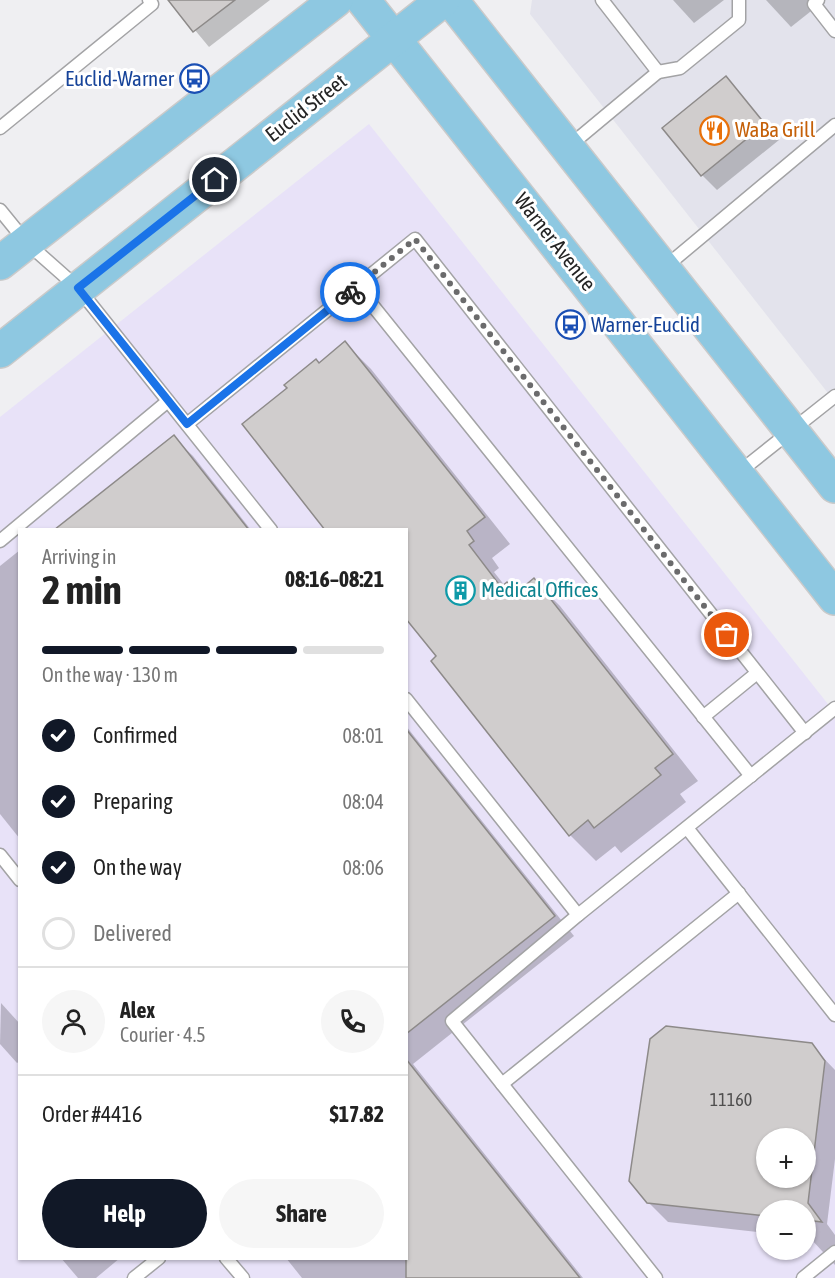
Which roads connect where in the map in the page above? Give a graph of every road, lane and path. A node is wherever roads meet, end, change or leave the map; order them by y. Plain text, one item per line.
1 (149, 0) edge
2 (336, 0) edge
3 (363, 0) edge
4 (443, 0) edge
5 (451, 0) edge
6 (602, 0) edge
7 (739, 0) edge
8 (818, 0) edge
9 (835, 31) edge
10 (394, 39) junction
11 (658, 72) junction
12 (835, 125) edge
13 (0, 128) edge
14 (568, 147) junction
15 (0, 210) edge
16 (26, 242) junction
17 (0, 263) edge
18 (663, 269) junction
19 (357, 286) junction
20 (78, 288) junction
21 (0, 351) edge
22 (835, 396) edge
23 (168, 401) junction
24 (187, 424) junction
25 (791, 430) junction
26 (738, 473) junction
27 (835, 486) edge
28 (269, 528) edge
29 (0, 541) edge
30 (835, 598) edge
31 (757, 673) junction
32 (408, 702) edge
33 (835, 708) edge
34 (703, 717) junction
35 (805, 733) junction
36 (751, 777) junction
37 (687, 828) junction
38 (0, 855) edge
39 (18, 878) edge
40 (739, 894) junction
41 (578, 915) junction
42 (835, 1015) edge
43 (502, 1084) junction
44 (835, 1252) edge
45 (156, 1260) edge
46 (228, 1260) edge
47 (134, 1278) edge
48 (243, 1278) edge
49 (656, 1278) edge
50 (803, 1278) edge

1 - 13 lane
2 - 16 main road
3 - 10 main road, Warner Avenue
4 - 10 main road, Euclid Street
5 - 14 main road
6 - 11 lane
7 - 11 lane
8 - 9 lane
10 - 20 main road, Euclid Street
10 - 26 main road, Warner Avenue
11 - 14 lane
12 - 18 lane
14 - 18 main road
15 - 16 lane
16 - 17 main road
16 - 20 lane
18 - 25 main road
19 - 24 lane
19 - 31 lane
19 - 34 lane
20 - 21 main road, Euclid Street
20 - 23 lane
22 - 25 lane
23 - 24 lane
23 - 29 lane
24 - 28 lane
25 - 26 lane
25 - 27 main road
26 - 30 main road, Warner Avenue
31 - 34 lane
31 - 35 lane
32 - 41 lane
33 - 35 lane
34 - 36 lane
35 - 36 lane
36 - 37 lane
37 - 40 lane
37 - 41 lane
38 - 39 lane
40 - 42 lane
40 - 43 lane
41 - 43 lane
43 - 49 lane
44 - 50 lane
45 - 47 lane
46 - 48 lane

